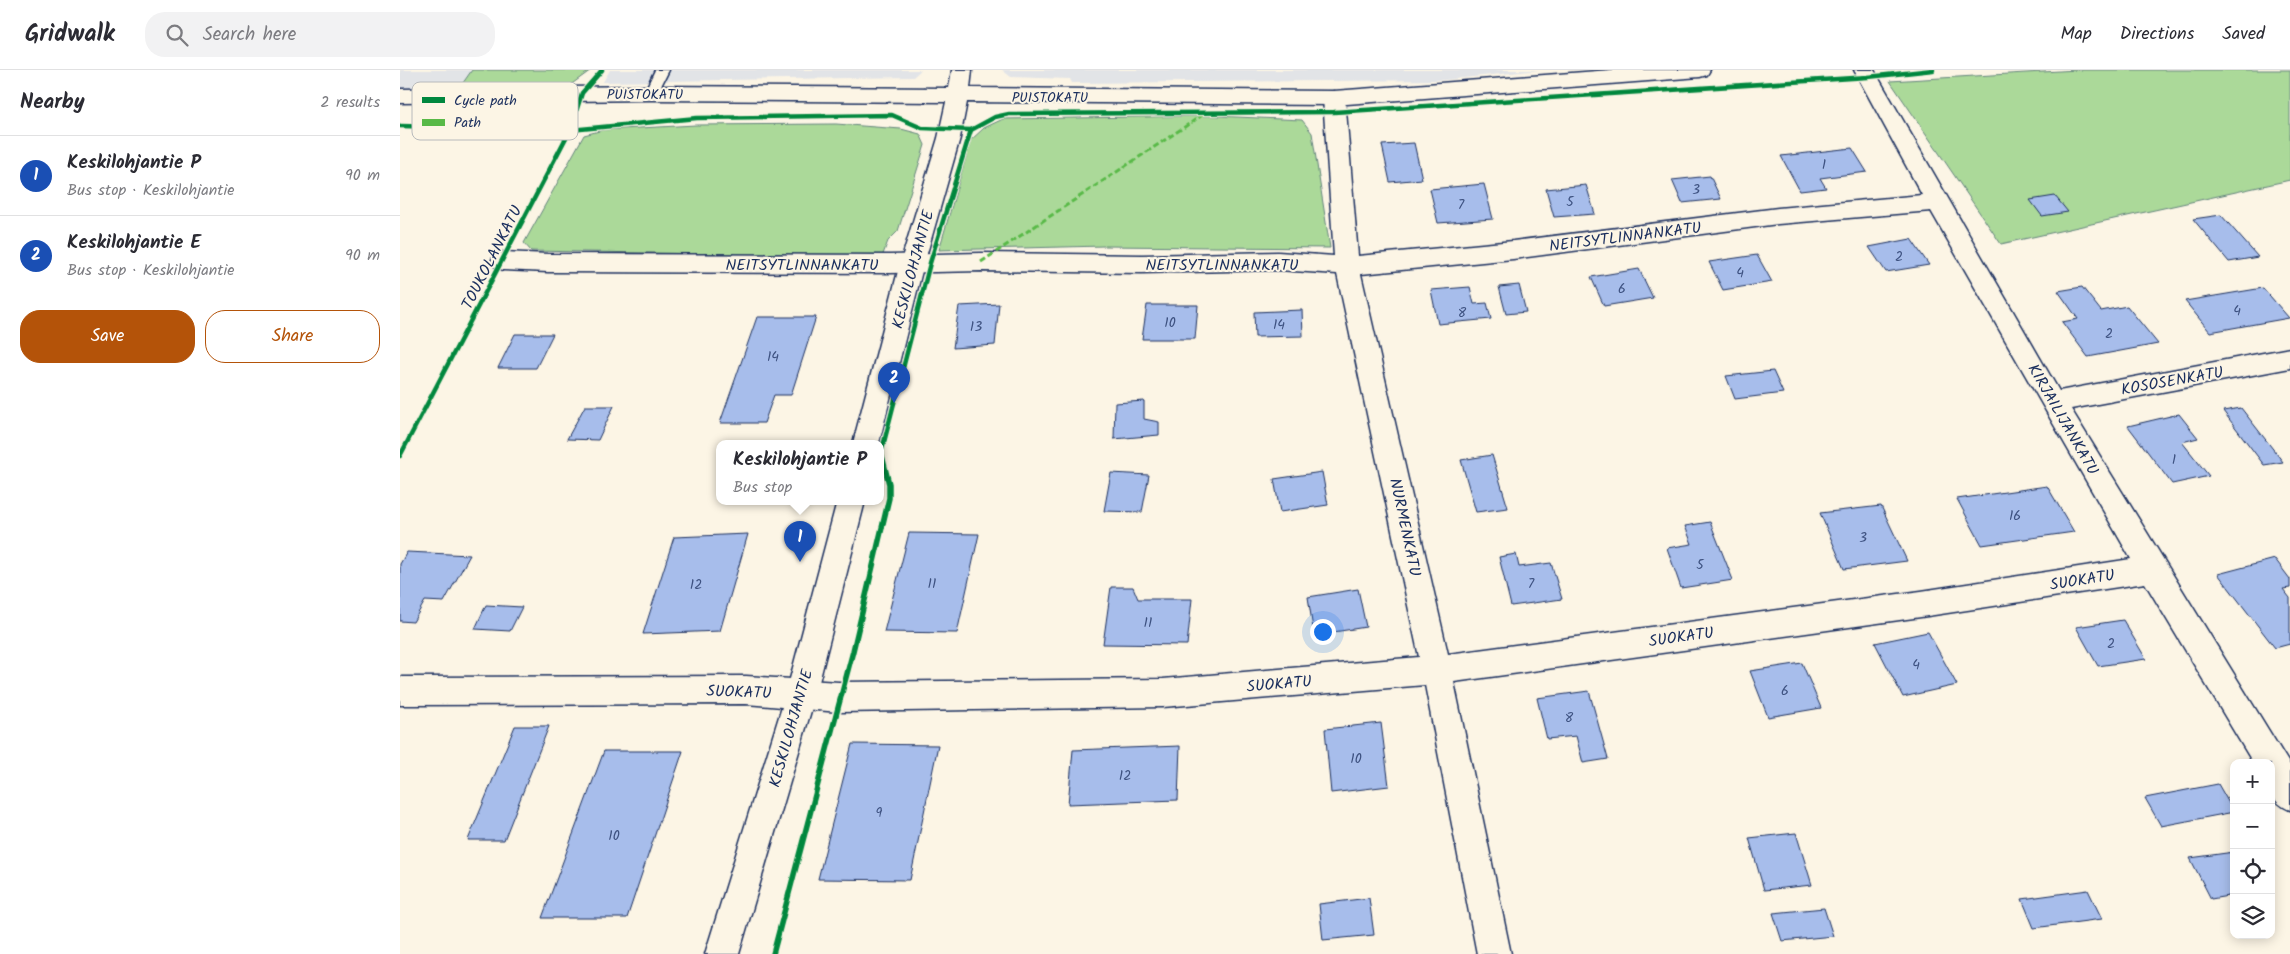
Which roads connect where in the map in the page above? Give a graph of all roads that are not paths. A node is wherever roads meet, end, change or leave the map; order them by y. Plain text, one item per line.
1 (662, 70) edge
2 (962, 70) edge
3 (1700, 70) edge
4 (1864, 70) edge
5 (651, 93) junction
6 (578, 94) edge
7 (959, 95) junction
8 (1334, 98) junction
9 (1938, 202) junction
10 (503, 261) dead end
11 (913, 264) junction
12 (1347, 266) junction
13 (2290, 358) edge
14 (2054, 402) junction
15 (867, 440) edge
16 (850, 505) edge
17 (2150, 569) junction
18 (1437, 670) junction
19 (400, 691) edge
20 (801, 694) junction
21 (2269, 759) edge
22 (2275, 770) edge
23 (2290, 794) edge
24 (722, 954) edge
25 (1494, 954) edge

1 - 5 lane
2 - 7 street, KESKILOHJANTIE
3 - 8 street, PUISTOKATU
4 - 9 street, KIRJAILIJANKATU
5 - 6 street, PUISTOKATU
5 - 7 street, PUISTOKATU
7 - 8 street, PUISTOKATU
7 - 11 street, KESKILOHJANTIE
8 - 12 street, NURMENKATU
9 - 12 street, NEITSYTLINNANKATU
9 - 14 street, KIRJAILIJANKATU
10 - 11 street, NEITSYTLINNANKATU
11 - 12 street, NEITSYTLINNANKATU
11 - 15 street, KESKILOHJANTIE
12 - 18 street, NURMENKATU
13 - 14 street, KOSOSENKATU
14 - 17 street, KIRJAILIJANKATU
16 - 20 street, KESKILOHJANTIE
17 - 18 street, SUOKATU
17 - 21 street, KIRJAILIJANKATU
18 - 20 street, SUOKATU
18 - 25 street, NURMENKATU
19 - 20 street, SUOKATU
20 - 24 street, KESKILOHJANTIE
22 - 23 street, KIRJAILIJANKATU

